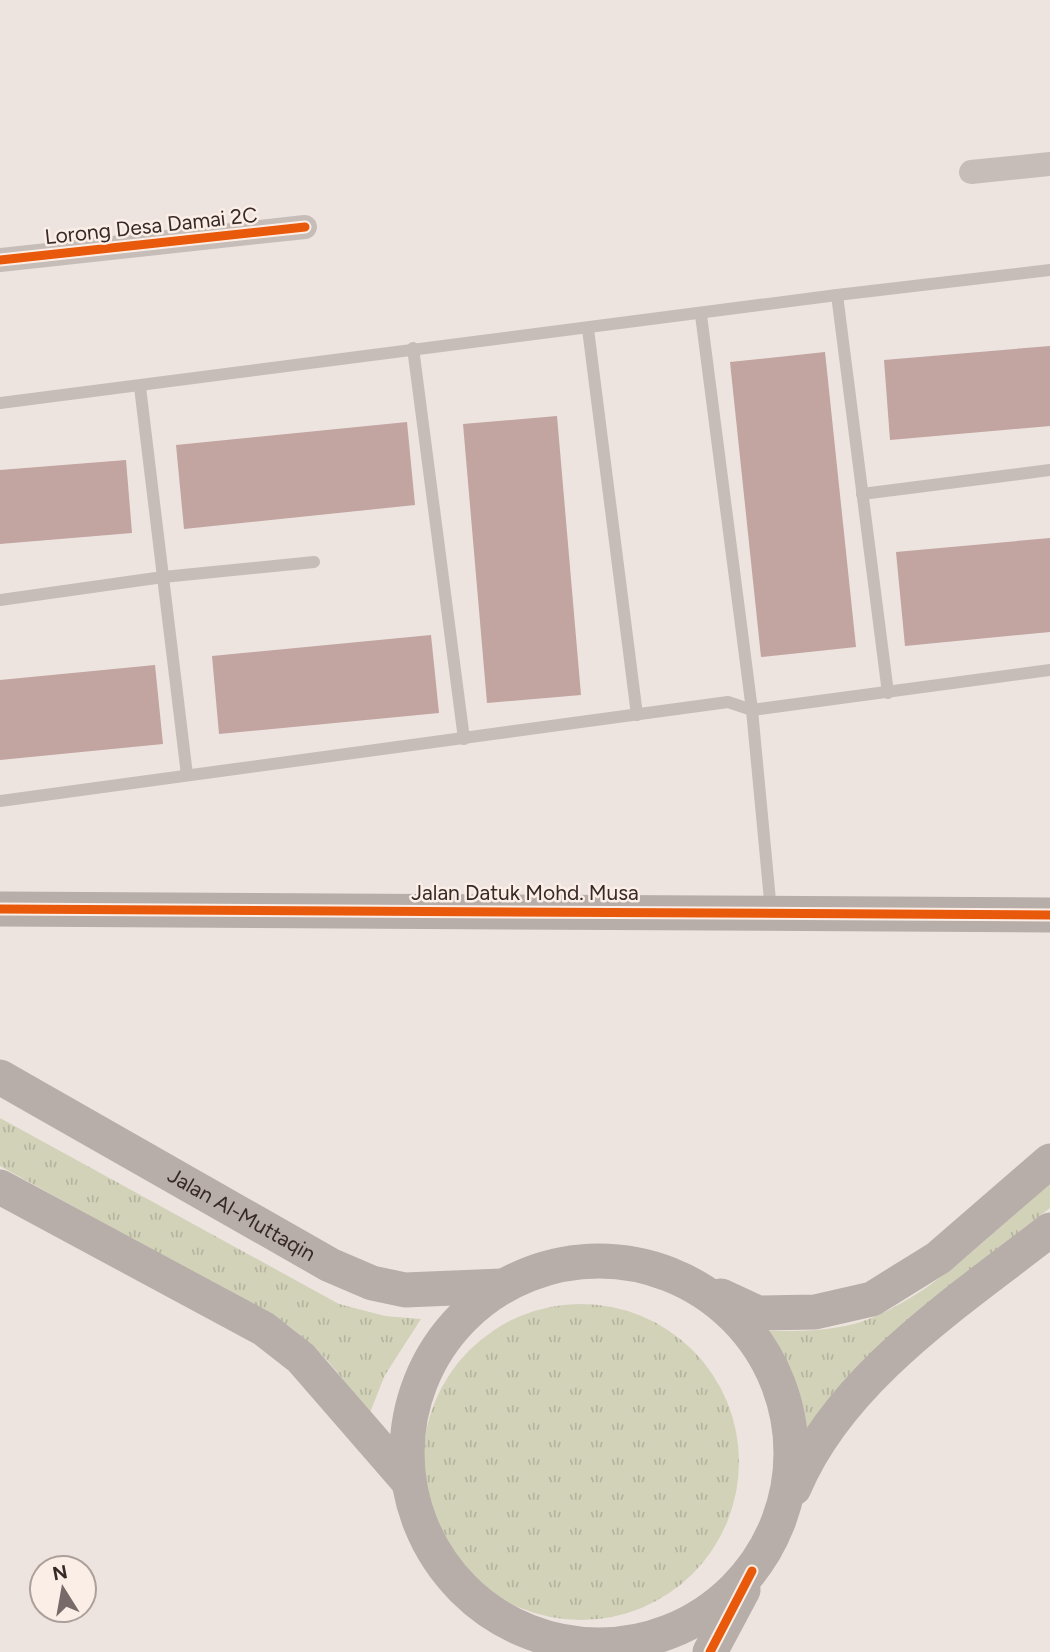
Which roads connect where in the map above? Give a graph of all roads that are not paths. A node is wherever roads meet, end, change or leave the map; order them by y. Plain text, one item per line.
1 (1050, 164) edge
2 (971, 172) dead end
3 (305, 227) dead end
4 (0, 260) edge
5 (1050, 270) edge
6 (837, 295) junction
7 (701, 315) junction
8 (588, 329) junction
9 (413, 348) junction
10 (140, 387) junction
11 (0, 403) edge
12 (1050, 470) edge
13 (862, 494) junction
14 (314, 562) dead end
15 (163, 578) junction
16 (0, 600) edge
17 (1050, 670) edge
18 (887, 693) junction
19 (752, 710) junction
20 (637, 715) junction
21 (464, 739) junction
22 (187, 775) junction
23 (0, 801) edge
24 (0, 909) edge
25 (771, 911) junction
26 (1050, 915) edge
27 (0, 1077) edge
28 (1050, 1161) edge
29 (0, 1187) edge
30 (1050, 1230) edge
31 (502, 1286) junction
32 (698, 1287) junction
33 (407, 1480) junction
34 (785, 1510) junction
35 (752, 1571) junction
36 (541, 1644) edge
37 (710, 1652) edge

1 - 2 street
3 - 4 street, Lorong Desa Damai 2C
5 - 6 lane
6 - 7 lane
6 - 13 lane
7 - 8 lane
7 - 19 lane
8 - 9 lane
8 - 20 lane
9 - 10 lane
9 - 21 lane
10 - 11 lane
10 - 15 lane
12 - 13 lane
13 - 18 lane
14 - 15 lane
15 - 16 lane
15 - 22 lane
17 - 18 lane
18 - 19 lane
19 - 20 lane
19 - 25 lane
20 - 21 lane
21 - 22 lane
22 - 23 lane
24 - 25 main road, Jalan Datuk Mohd. Musa
25 - 26 main road, Jalan Datuk Mohd. Musa
27 - 31 main road, Jalan Al-Muttaqin
28 - 32 main road
29 - 33 main road
30 - 34 main road
31 - 32 main road
31 - 33 main road
32 - 34 main road
33 - 36 main road
34 - 35 main road
35 - 36 main road
35 - 37 main road

